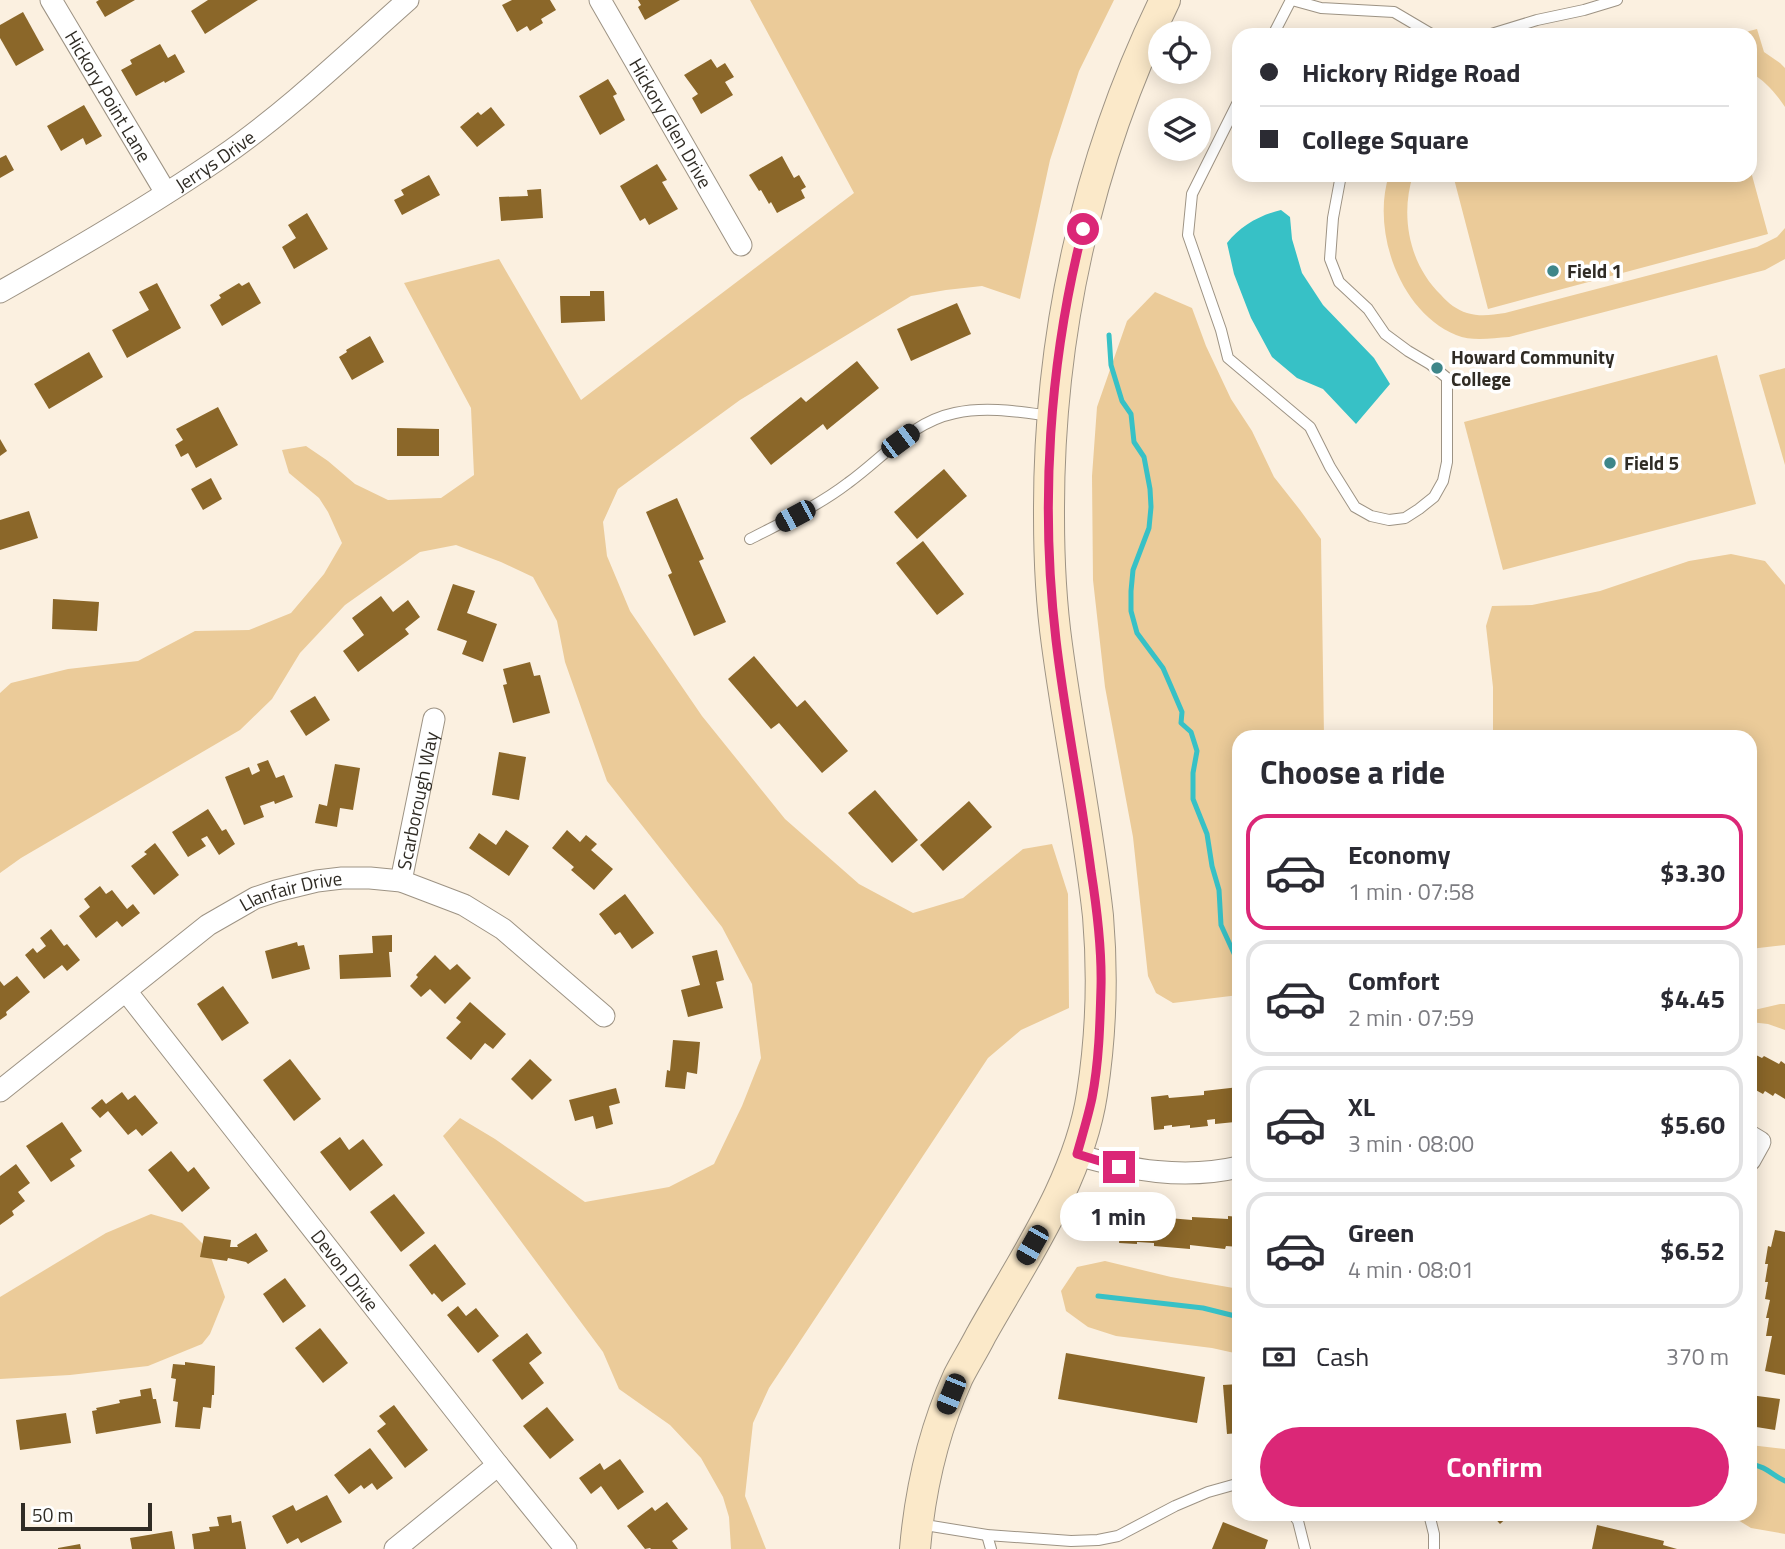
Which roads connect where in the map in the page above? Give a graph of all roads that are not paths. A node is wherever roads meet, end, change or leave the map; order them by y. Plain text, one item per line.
1 (51, 0) edge
2 (408, 0) edge
3 (600, 0) edge
4 (1165, 0) edge
5 (1292, 0) edge
6 (1617, 0) edge
7 (1277, 28) edge
8 (1421, 28) edge
9 (1511, 28) edge
10 (1232, 114) edge
11 (1340, 182) edge
12 (166, 193) junction
13 (741, 245) dead end
14 (0, 292) edge
15 (1051, 416) junction
16 (750, 539) dead end
17 (434, 719) dead end
18 (401, 881) junction
19 (126, 991) junction
20 (604, 1016) dead end
21 (0, 1091) edge
22 (1077, 1154) junction
23 (1232, 1169) edge
24 (498, 1465) junction
25 (1232, 1485) edge
26 (1297, 1521) edge
27 (1431, 1521) edge
28 (987, 1535) junction
29 (916, 1536) edge
30 (1097, 1544) edge
31 (395, 1549) edge
32 (566, 1549) edge
33 (991, 1549) edge
34 (1305, 1549) edge
35 (1434, 1549) edge

1 - 12 street, Hickory Point Lane
2 - 12 street, Jerrys Drive
3 - 13 street, Hickory Glen Drive
4 - 15 street
5 - 7 lane
5 - 8 lane
6 - 9 lane
10 - 11 lane
12 - 14 street, Jerrys Drive
15 - 16 lane
15 - 22 street
17 - 18 street, Scarborough Way
18 - 19 street, Llanfair Drive
18 - 20 street, Llanfair Drive
19 - 21 street, Llanfair Drive
19 - 24 street, Devon Drive
22 - 23 street
22 - 29 street
24 - 31 street
24 - 32 street, Devon Drive
25 - 30 lane
26 - 34 lane
27 - 35 lane
28 - 29 lane
28 - 30 lane
28 - 33 lane

